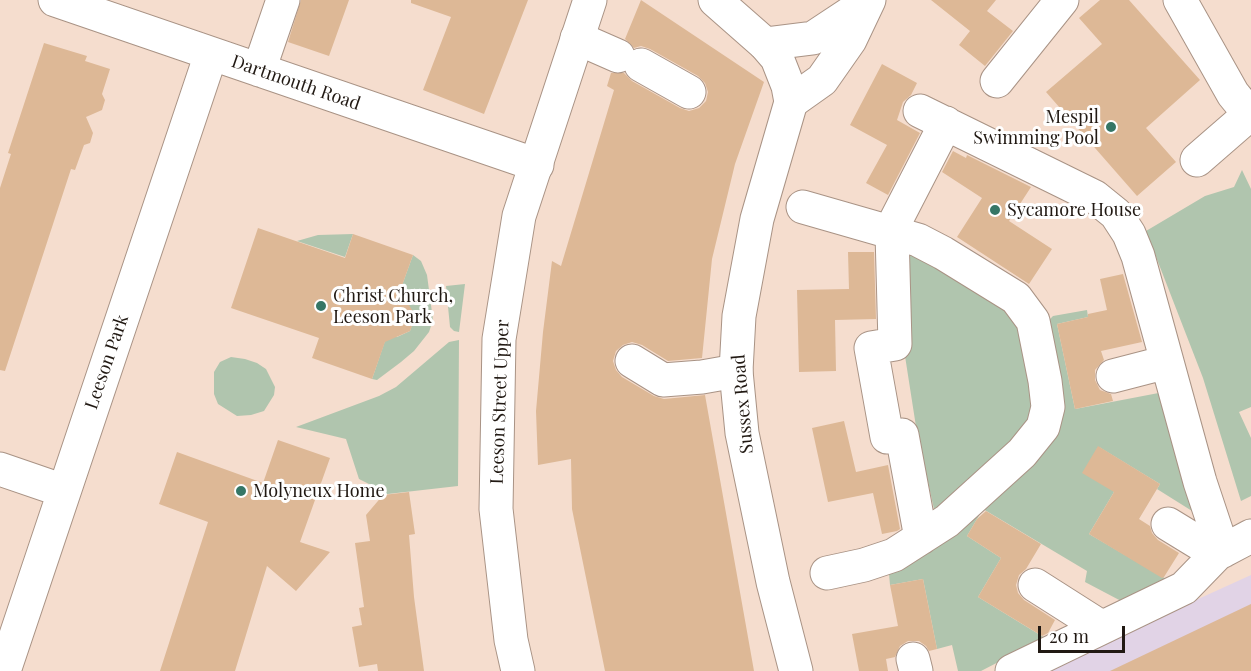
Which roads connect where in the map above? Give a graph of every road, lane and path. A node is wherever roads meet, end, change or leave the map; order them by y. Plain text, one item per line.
1 (55, 0) edge
2 (283, 0) edge
3 (590, 0) edge
4 (715, 0) edge
5 (1062, 0) edge
6 (1180, 0) edge
7 (868, 2) edge
8 (577, 38) junction
9 (765, 44) junction
10 (211, 54) junction
11 (259, 70) junction
12 (997, 81) dead end
13 (689, 92) dead end
14 (791, 102) junction
15 (1250, 115) edge
16 (1197, 159) dead end
17 (537, 165) junction
18 (803, 207) dead end
19 (892, 233) junction
20 (632, 361) dead end
21 (1167, 362) junction
22 (736, 371) junction
23 (1113, 376) dead end
24 (0, 469) edge
25 (64, 491) junction
26 (1167, 524) dead end
27 (921, 538) junction
28 (1230, 547) edge
29 (827, 573) dead end
30 (1035, 585) dead end
31 (1101, 627) junction
32 (4, 671) edge
33 (518, 671) edge
34 (796, 671) edge
35 (1012, 671) edge

1 - 10 street, Dartmouth Road
2 - 11 street
3 - 8 street, Leeson Street Upper
4 - 9 street
5 - 12 street
6 - 15 street
7 - 9 street
7 - 14 street
8 - 13 street
8 - 17 street, Leeson Street Upper
9 - 14 street
10 - 11 street, Dartmouth Road
10 - 25 street, Leeson Park
11 - 17 street, Dartmouth Road
14 - 22 street, Sussex Road
15 - 16 street
17 - 33 street, Leeson Street Upper
18 - 19 street
19 - 21 street
19 - 27 street
19 - 27 street
20 - 22 street
21 - 23 street
21 - 28 street
22 - 34 street, Sussex Road
24 - 25 street
25 - 32 street, Leeson Park
26 - 28 street
27 - 29 street
28 - 31 street
30 - 31 street
31 - 35 street

